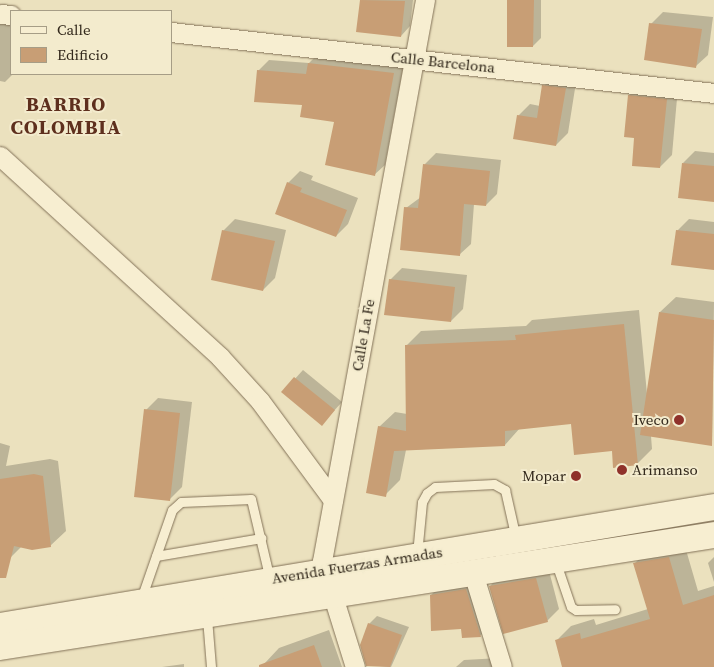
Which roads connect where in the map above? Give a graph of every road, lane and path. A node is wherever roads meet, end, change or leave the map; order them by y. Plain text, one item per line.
1 (426, 0) edge
2 (172, 32) edge
3 (414, 59) junction
4 (714, 93) edge
5 (0, 156) edge
6 (333, 500) junction
7 (714, 506) edge
8 (714, 535) edge
9 (262, 538) junction
10 (516, 539) junction
11 (156, 556) junction
12 (417, 556) junction
13 (555, 560) junction
14 (325, 571) junction
15 (473, 573) junction
16 (273, 592) junction
17 (332, 596) junction
18 (615, 609) dead end
19 (137, 614) junction
20 (207, 615) junction
21 (0, 626) edge
22 (0, 647) edge
23 (211, 667) edge
24 (355, 667) edge
25 (502, 667) edge

1 - 3 street, Calle La Fe
2 - 3 street, Calle Barcelona
3 - 4 street, Calle Barcelona
3 - 6 street, Calle La Fe
5 - 6 street
6 - 14 street, Calle La Fe
7 - 10 street, Avenida Fuerzas Armadas
8 - 13 street, Avenida Fuerzas Armadas
9 - 11 lane
9 - 11 lane
9 - 16 lane
10 - 12 street, Avenida Fuerzas Armadas
10 - 12 lane
11 - 19 lane
12 - 14 street, Avenida Fuerzas Armadas
13 - 15 street, Avenida Fuerzas Armadas
13 - 18 lane
14 - 16 street, Avenida Fuerzas Armadas
14 - 17 street, Calle La Fe
15 - 17 street, Avenida Fuerzas Armadas
15 - 25 street
16 - 17 street, Avenida Fuerzas Armadas
16 - 19 street, Avenida Fuerzas Armadas
16 - 20 street, Avenida Fuerzas Armadas
17 - 24 street, Calle La Fe
19 - 20 street, Avenida Fuerzas Armadas
19 - 21 street, Avenida Fuerzas Armadas
19 - 22 street, Avenida Fuerzas Armadas
20 - 23 lane

